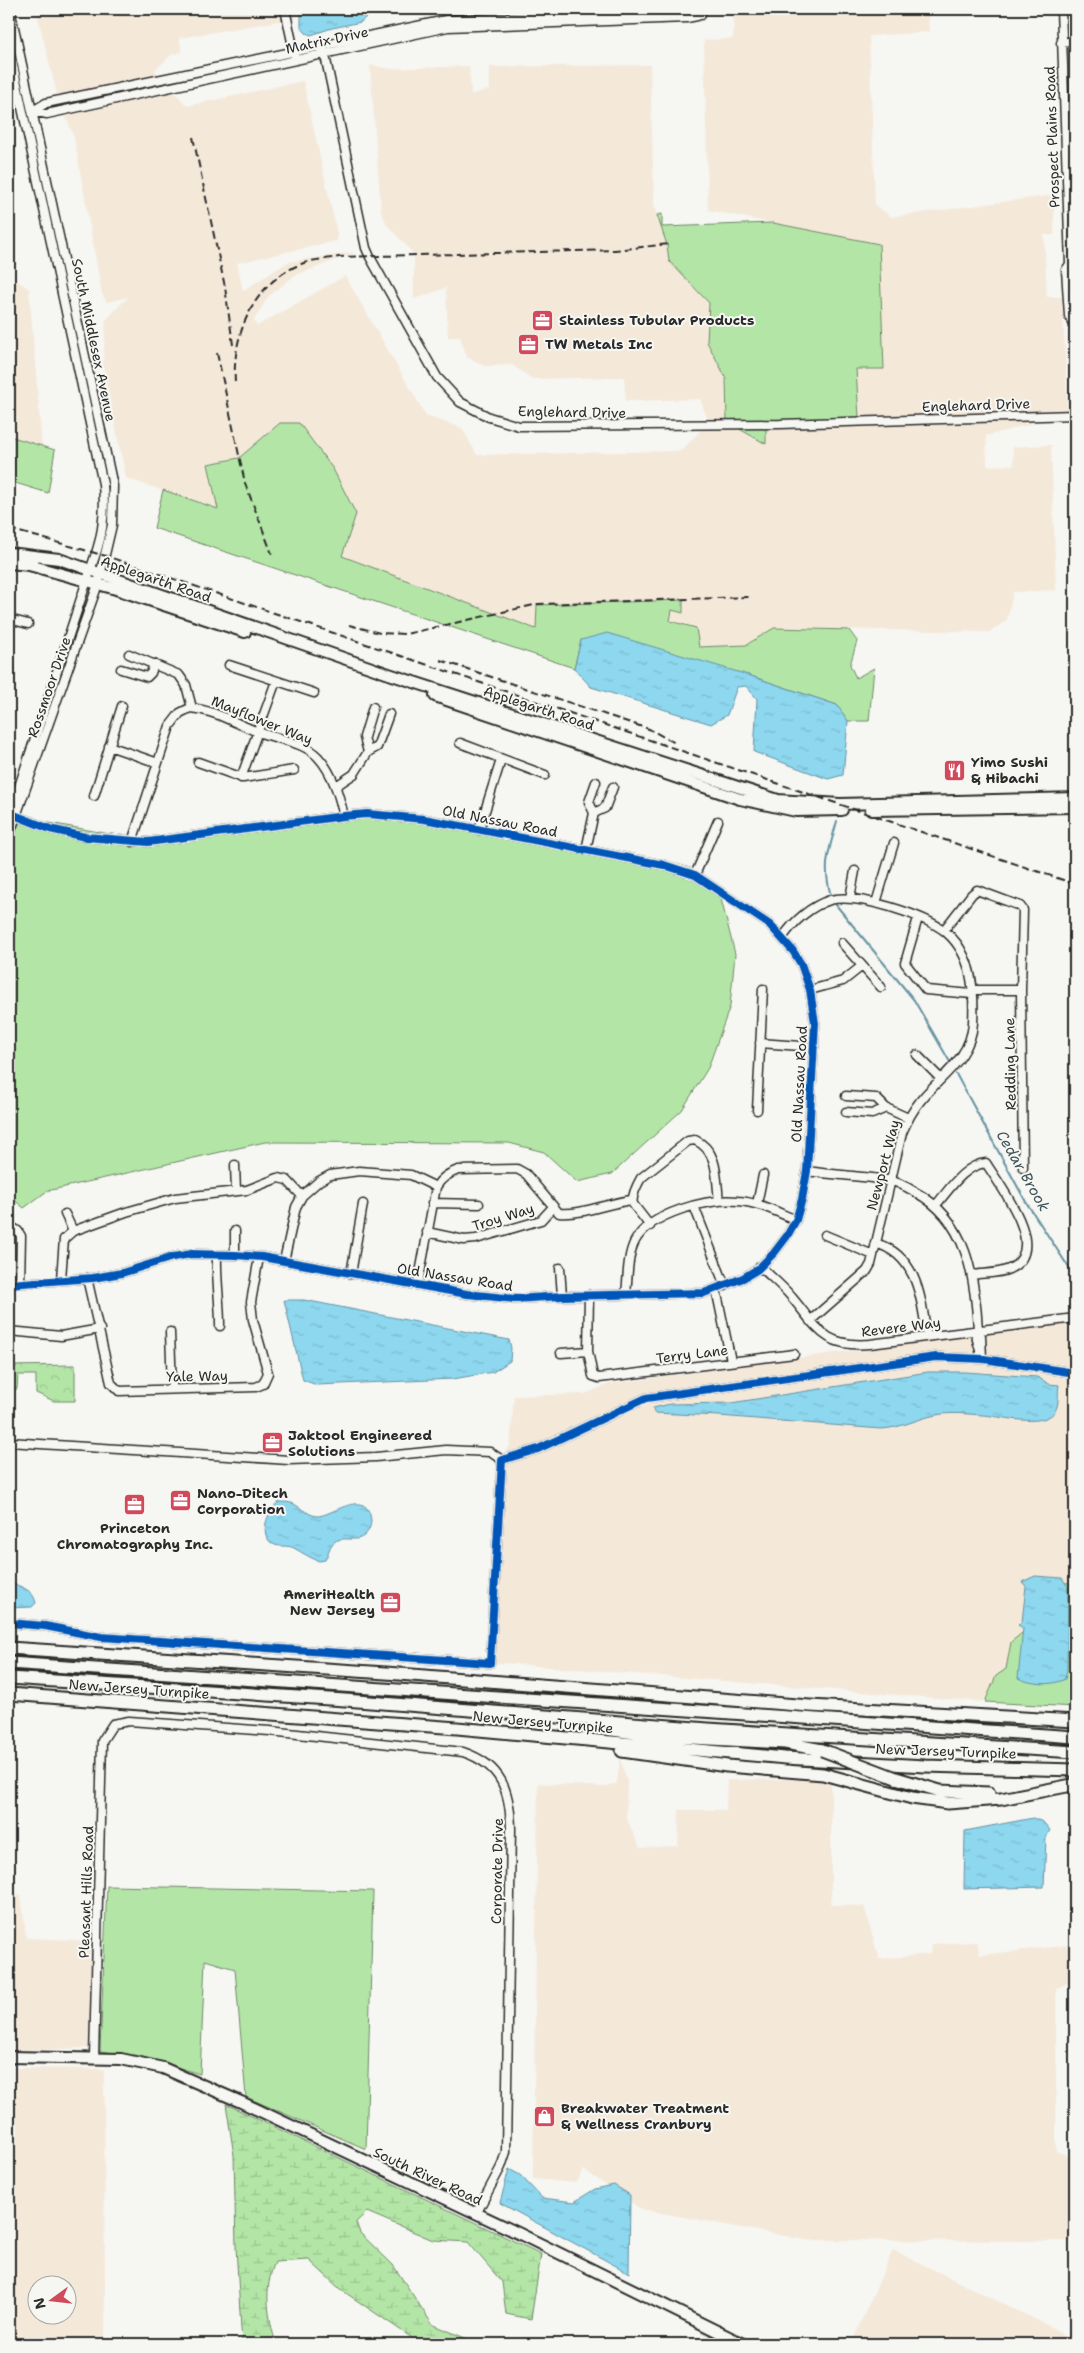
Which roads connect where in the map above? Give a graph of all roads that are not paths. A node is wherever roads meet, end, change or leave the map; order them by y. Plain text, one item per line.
1 (10, 9) edge
2 (285, 9) edge
3 (1061, 9) edge
4 (1075, 41) edge
5 (1061, 43) junction
6 (9, 47) edge
7 (324, 50) junction
8 (294, 51) junction
9 (295, 60) junction
10 (33, 111) junction
11 (1070, 264) junction
12 (1075, 277) edge
13 (1075, 326) edge
14 (1075, 415) edge
15 (9, 553) edge
16 (9, 563) edge
17 (89, 570) junction
18 (99, 579) junction
19 (86, 581) junction
20 (9, 619) edge
21 (28, 624) dead end
22 (129, 654) dead end
23 (154, 664) junction
24 (229, 665) dead end
25 (121, 669) dead end
26 (276, 681) junction
27 (314, 693) dead end
28 (122, 706) dead end
29 (374, 707) dead end
30 (192, 708) junction
31 (389, 714) dead end
32 (257, 732) junction
33 (460, 743) dead end
34 (110, 746) junction
35 (368, 752) junction
36 (501, 760) junction
37 (198, 762) dead end
38 (158, 763) junction
39 (294, 770) dead end
40 (545, 775) dead end
41 (242, 778) junction
42 (596, 782) dead end
43 (336, 786) junction
44 (613, 787) dead end
45 (94, 796) dead end
46 (1075, 798) edge
47 (1075, 807) edge
48 (594, 813) junction
49 (11, 815) edge
50 (344, 816) junction
51 (718, 821) dead end
52 (479, 830) junction
53 (9, 836) edge
54 (132, 842) junction
55 (894, 843) dead end
56 (586, 850) junction
57 (856, 871) dead end
58 (695, 875) junction
59 (850, 898) junction
60 (876, 903) junction
61 (918, 918) junction
62 (944, 930) junction
63 (783, 937) junction
64 (842, 943) dead end
65 (862, 966) junction
66 (881, 987) dead end
67 (763, 989) dead end
68 (810, 990) junction
69 (1021, 990) junction
70 (973, 992) junction
71 (760, 1044) junction
72 (814, 1046) junction
73 (917, 1055) dead end
74 (941, 1079) junction
75 (846, 1096) dead end
76 (886, 1108) junction
77 (757, 1110) dead end
78 (846, 1112) dead end
79 (908, 1118) junction
80 (235, 1164) dead end
81 (1023, 1168) dead end
82 (807, 1171) junction
83 (763, 1175) dead end
84 (890, 1181) junction
85 (436, 1187) junction
86 (236, 1191) junction
87 (302, 1196) junction
88 (632, 1200) junction
89 (719, 1201) junction
90 (432, 1203) junction
91 (363, 1204) dead end
92 (479, 1204) dead end
93 (757, 1204) junction
94 (936, 1205) junction
95 (694, 1206) junction
96 (553, 1207) junction
97 (65, 1214) dead end
98 (796, 1220) junction
99 (9, 1225) edge
100 (650, 1226) junction
101 (73, 1231) junction
102 (235, 1231) dead end
103 (427, 1232) junction
104 (825, 1234) dead end
105 (875, 1243) junction
106 (217, 1255) junction
107 (235, 1255) junction
108 (873, 1255) junction
109 (259, 1257) junction
110 (284, 1261) junction
111 (760, 1266) junction
112 (560, 1268) dead end
113 (351, 1274) junction
114 (972, 1275) junction
115 (87, 1278) junction
116 (61, 1279) junction
117 (20, 1283) junction
118 (9, 1284) edge
119 (418, 1284) junction
120 (725, 1286) junction
121 (716, 1289) junction
122 (626, 1294) junction
123 (589, 1295) junction
124 (562, 1296) junction
125 (1075, 1318) edge
126 (810, 1321) junction
127 (220, 1326) dead end
128 (100, 1329) junction
129 (978, 1330) junction
130 (9, 1332) edge
131 (170, 1332) dead end
132 (927, 1336) junction
133 (588, 1352) junction
134 (561, 1353) dead end
135 (794, 1354) dead end
136 (982, 1358) junction
137 (731, 1361) junction
138 (1075, 1374) edge
139 (172, 1389) junction
140 (9, 1442) edge
141 (502, 1460) junction
142 (9, 1623) edge
143 (9, 1648) edge
144 (9, 1663) edge
145 (9, 1678) edge
146 (9, 1694) edge
147 (446, 1709) junction
148 (1075, 1721) edge
149 (108, 1728) joint
150 (537, 1737) junction
151 (1075, 1737) edge
152 (1075, 1752) edge
153 (1075, 1770) edge
154 (1074, 1785) edge
155 (9, 2057) edge
156 (94, 2057) junction
157 (476, 2214) junction
158 (743, 2344) edge

1 - 10 street, South Middlesex Avenue
2 - 8 street
3 - 5 street, Prospect Plains Road
4 - 5 street
5 - 11 street, Prospect Plains Road
6 - 17 street, South Middlesex Avenue
7 - 7 street, Matrix Drive
7 - 8 street, Matrix Drive
7 - 9 street, Matrix Drive
7 - 14 street, Englehard Drive
8 - 9 street
8 - 10 street, Matrix Drive
9 - 10 street, Matrix Drive
10 - 18 street, South Middlesex Avenue
11 - 12 street, Prospect Plains Road
11 - 13 street, Prospect Plains Road
15 - 17 main road, Applegarth Road
16 - 19 main road, Applegarth Road
17 - 18 main road, Applegarth Road
17 - 19 street, Rossmoor Drive
18 - 19 main road, Applegarth Road
18 - 46 main road, Applegarth Road
18 - 47 main road, Applegarth Road
18 - 49 street, Rossmoor Drive
19 - 49 street, Rossmoor Drive
20 - 21 street
22 - 23 street
23 - 25 street
23 - 30 street
24 - 26 street
26 - 27 street
26 - 32 street
28 - 34 street
29 - 35 street
30 - 32 street, Mayflower Way
30 - 38 street, Mayflower Way
31 - 35 street
32 - 41 street
32 - 43 street, Mayflower Way
33 - 36 street
34 - 38 street
34 - 45 street
35 - 43 street
36 - 40 street
36 - 52 street
37 - 41 street
38 - 54 street, Mayflower Way
39 - 41 street
42 - 48 street
43 - 50 street, Mayflower Way
44 - 48 street
48 - 56 street
49 - 53 street, Rossmoor Drive
49 - 54 street, Old Nassau Road
50 - 52 street, Old Nassau Road
50 - 54 street, Old Nassau Road
51 - 58 street
52 - 56 street, Old Nassau Road
55 - 60 street
56 - 58 street, Old Nassau Road
57 - 59 street
58 - 63 street, Old Nassau Road
59 - 60 street, Newport Way
59 - 63 street, Newport Way
60 - 61 street, Newport Way
61 - 62 street, Newport Way
61 - 70 street
62 - 69 street, Redding Lane
62 - 70 street, Newport Way
63 - 68 street, Old Nassau Road
64 - 65 street
65 - 66 street
65 - 68 street
67 - 71 street
68 - 72 street, Old Nassau Road
69 - 70 street
69 - 81 street, Redding Lane
70 - 74 street, Newport Way
71 - 72 street
71 - 77 street
72 - 82 street, Old Nassau Road
73 - 74 street
74 - 79 street, Newport Way
75 - 76 street
76 - 78 street
76 - 79 street
79 - 84 street, Newport Way
80 - 86 street
82 - 84 street
82 - 98 street, Old Nassau Road
83 - 93 street
84 - 94 street
84 - 105 street, Newport Way
85 - 87 street
85 - 90 street
85 - 96 street
86 - 87 street
86 - 101 street
87 - 110 street
88 - 89 street
88 - 96 street
88 - 100 street
89 - 93 street
89 - 95 street
90 - 92 street
90 - 103 street
91 - 113 street
93 - 98 street
94 - 114 street
94 - 114 street
95 - 100 street
95 - 120 street
96 - 103 street, Troy Way
97 - 101 street
98 - 111 street, Old Nassau Road
99 - 117 street
100 - 122 street
101 - 116 street
102 - 107 street
103 - 119 street
104 - 108 street
105 - 108 street, Newport Way
105 - 132 street
106 - 107 street, Old Nassau Road
106 - 115 street, Old Nassau Road
106 - 127 street
107 - 109 street, Old Nassau Road
108 - 126 street, Newport Way
109 - 110 street, Old Nassau Road
109 - 139 street, Yale Way
110 - 113 street, Old Nassau Road
111 - 120 street, Old Nassau Road
111 - 126 street, Revere Way
112 - 124 street
113 - 119 street, Old Nassau Road
114 - 129 street
115 - 116 street, Old Nassau Road
115 - 128 street, Yale Way
116 - 117 street, Old Nassau Road
117 - 118 street, Old Nassau Road
119 - 124 street, Old Nassau Road
120 - 121 street, Old Nassau Road
121 - 122 street, Old Nassau Road
121 - 137 street
122 - 123 street, Old Nassau Road
123 - 124 street, Old Nassau Road
123 - 133 street
125 - 129 street, Revere Way
126 - 132 street, Revere Way
128 - 130 street
128 - 139 street, Yale Way
129 - 132 street, Revere Way
129 - 136 street
131 - 139 street
133 - 134 street
133 - 137 street, Terry Lane
135 - 137 street, Terry Lane
136 - 138 street
136 - 141 street
140 - 141 street
141 - 142 street
143 - 148 highway
144 - 151 highway, New Jersey Turnpike
145 - 147 highway, New Jersey Turnpike
146 - 150 highway, New Jersey Turnpike
147 - 152 highway, New Jersey Turnpike
147 - 154 highway, bridge
149 - 156 street, Pleasant Hills Road
149 - 157 street, Corporate Drive
150 - 153 highway, New Jersey Turnpike
150 - 154 highway
155 - 156 main road, South River Road
156 - 157 main road, South River Road
157 - 158 main road, South River Road

